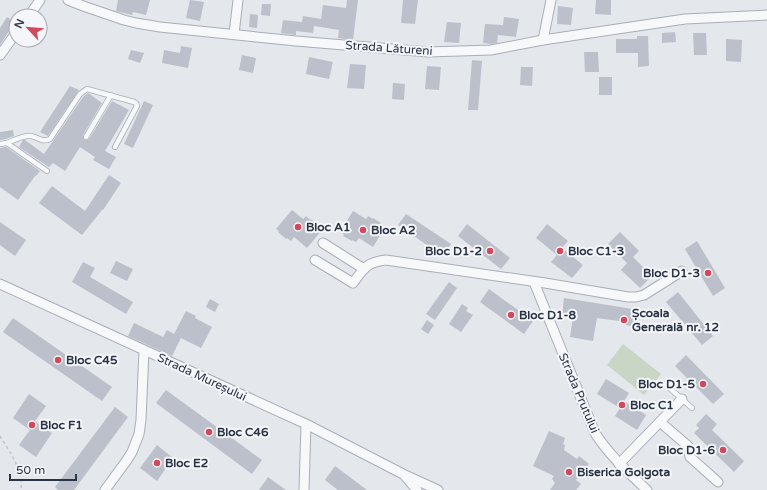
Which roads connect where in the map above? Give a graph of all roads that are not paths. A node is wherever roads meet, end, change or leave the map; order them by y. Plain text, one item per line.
1 (68, 0) edge
2 (238, 0) edge
3 (551, 0) edge
4 (767, 15) edge
5 (234, 34) junction
6 (543, 40) junction
7 (8, 44) edge
8 (0, 55) edge
9 (111, 95) junction
10 (86, 137) dead end
11 (8, 143) junction
12 (0, 144) edge
13 (115, 148) dead end
14 (47, 171) dead end
15 (323, 244) dead end
16 (315, 260) dead end
17 (364, 269) junction
18 (682, 270) dead end
19 (534, 282) junction
20 (0, 284) edge
21 (144, 350) junction
22 (665, 384) dead end
23 (682, 399) junction
24 (692, 408) dead end
25 (660, 422) junction
26 (306, 424) junction
27 (619, 464) junction
28 (403, 474) junction
29 (718, 482) dead end
30 (105, 490) edge
31 (304, 490) edge
32 (417, 490) edge
33 (438, 490) edge
34 (647, 490) edge

1 - 5 street, Strada Lătureni
2 - 5 street
3 - 6 street
4 - 6 street, Strada Lătureni
5 - 6 street, Strada Lătureni
7 - 8 street
9 - 10 lane
9 - 11 lane
9 - 13 lane
11 - 12 lane
11 - 14 lane
15 - 17 street
16 - 17 street
17 - 19 street
18 - 19 street
19 - 27 street, Strada Prutului
20 - 21 street, Strada Mureșului
21 - 26 street, Strada Mureșului
21 - 30 street
22 - 23 lane
23 - 24 lane
23 - 25 street
25 - 27 street
25 - 29 street
26 - 28 street, Strada Mureșului
26 - 31 street
27 - 34 street, Strada Prutului
28 - 32 street, Strada Mureșului
28 - 33 street, Strada Mureșului

